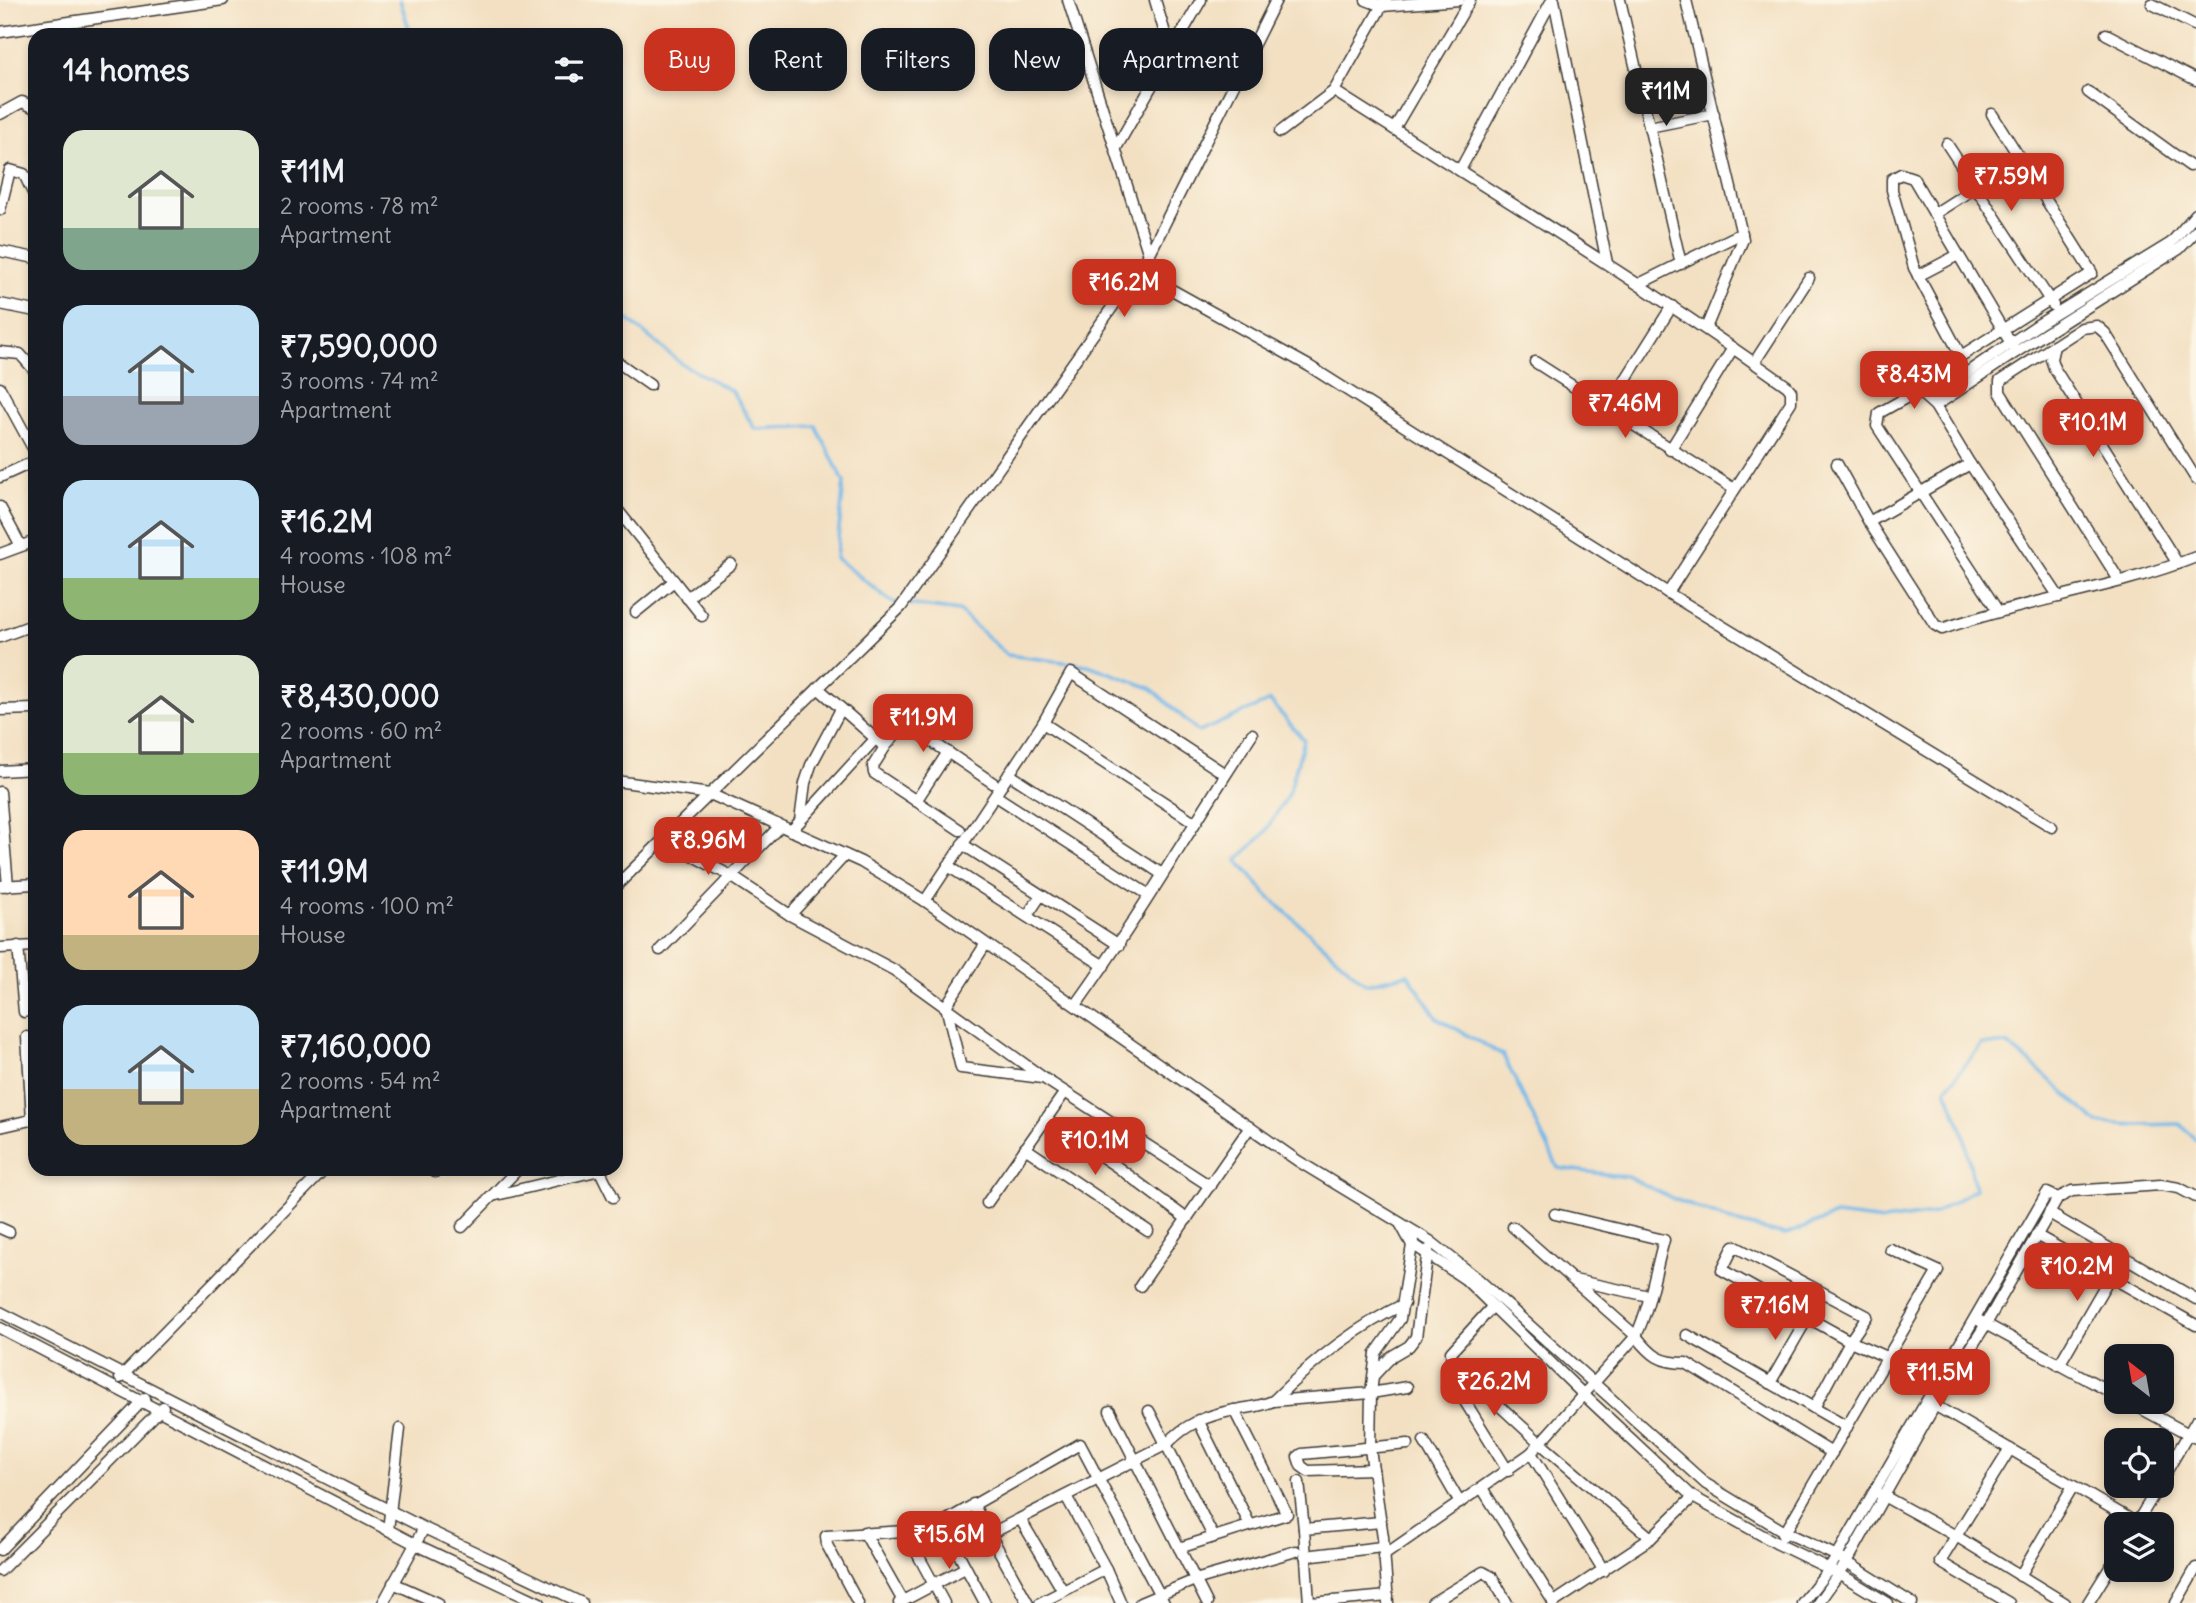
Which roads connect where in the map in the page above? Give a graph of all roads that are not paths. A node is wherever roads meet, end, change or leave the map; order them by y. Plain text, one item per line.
1 (223, 0) edge
2 (1068, 0) edge
3 (1155, 0) edge
4 (1201, 0) edge
5 (1276, 0) edge
6 (1366, 0) edge
7 (1459, 0) edge
8 (1470, 0) edge
9 (1553, 0) edge
10 (1620, 0) edge
11 (1686, 0) edge
12 (1384, 3) edge
13 (2152, 4) dead end
14 (2196, 26) edge
15 (1163, 28) edge
16 (1185, 28) edge
17 (0, 32) edge
18 (2106, 34) dead end
19 (2196, 80) edge
20 (1149, 91) edge
21 (1334, 91) junction
22 (2088, 92) dead end
23 (28, 105) edge
24 (0, 114) edge
25 (1714, 114) junction
26 (1992, 114) dead end
27 (1649, 127) junction
28 (1394, 129) junction
29 (1280, 132) dead end
30 (1947, 144) dead end
31 (1116, 148) junction
32 (2020, 159) junction
33 (2194, 165) edge
34 (1460, 170) junction
35 (28, 182) edge
36 (1975, 187) junction
37 (0, 210) edge
38 (1934, 214) junction
39 (2196, 214) edge
40 (2196, 231) edge
41 (1742, 233) junction
42 (2175, 246) junction
43 (0, 251) edge
44 (1958, 254) junction
45 (1149, 255) junction
46 (28, 257) edge
47 (1608, 263) junction
48 (1681, 264) junction
49 (1138, 271) junction
50 (2092, 273) junction
51 (1918, 276) junction
52 (1809, 278) dead end
53 (1639, 284) junction
54 (2097, 289) junction
55 (2048, 300) junction
56 (0, 304) edge
57 (1672, 306) junction
58 (28, 310) edge
59 (2060, 312) junction
60 (2067, 321) junction
61 (1706, 328) junction
62 (2003, 331) junction
63 (2075, 333) junction
64 (2054, 346) junction
65 (1733, 348) junction
66 (2013, 348) junction
67 (0, 352) edge
68 (1961, 356) junction
69 (1989, 357) junction
70 (1535, 362) dead end
71 (28, 363) edge
72 (1754, 363) junction
73 (623, 365) edge
74 (650, 385) dead end
75 (0, 388) edge
76 (1918, 391) junction
77 (1940, 391) junction
78 (1931, 403) junction
79 (1606, 409) junction
80 (28, 439) edge
81 (1670, 450) junction
82 (28, 464) edge
83 (1837, 464) dead end
84 (1970, 464) junction
85 (0, 477) edge
86 (2196, 479) edge
87 (1734, 489) junction
88 (1920, 494) junction
89 (0, 507) edge
90 (623, 517) edge
91 (1869, 522) junction
92 (28, 544) edge
93 (21, 546) junction
94 (0, 554) edge
95 (2196, 557) edge
96 (731, 564) dead end
97 (2178, 564) junction
98 (2119, 580) junction
99 (674, 581) junction
100 (1668, 593) junction
101 (2059, 597) junction
102 (687, 598) junction
103 (1998, 611) junction
104 (636, 612) dead end
105 (702, 616) dead end
106 (28, 627) edge
107 (0, 637) edge
108 (818, 688) junction
109 (28, 709) edge
110 (841, 709) junction
111 (0, 710) edge
112 (898, 714) dead end
113 (1043, 723) junction
114 (1252, 734) dead end
115 (875, 739) junction
116 (885, 747) junction
117 (948, 752) junction
118 (28, 769) edge
119 (0, 771) edge
120 (1009, 774) junction
121 (1225, 774) junction
122 (623, 782) edge
123 (993, 782) dead end
124 (0, 792) edge
125 (710, 794) junction
126 (996, 796) junction
127 (916, 801) junction
128 (800, 821) junction
129 (1194, 822) junction
130 (1087, 825) junction
131 (780, 826) junction
132 (2052, 827) dead end
133 (960, 830) dead end
134 (791, 831) junction
135 (663, 841) junction
136 (962, 844) junction
137 (1074, 847) junction
138 (845, 855) junction
139 (948, 866) junction
140 (1162, 874) junction
141 (731, 876) junction
142 (623, 879) edge
143 (28, 884) edge
144 (4, 886) edge
145 (1041, 895) junction
146 (1149, 895) junction
147 (925, 901) junction
148 (790, 915) junction
149 (1027, 916) junction
150 (985, 945) junction
151 (1119, 945) junction
152 (18, 946) junction
153 (28, 946) edge
154 (0, 948) edge
155 (660, 950) dead end
156 (1104, 965) junction
157 (1076, 1005) junction
158 (946, 1006) junction
159 (24, 1012) dead end
160 (27, 1037) dead end
161 (28, 1049) edge
162 (1045, 1079) junction
163 (1065, 1092) junction
164 (1045, 1119) junction
165 (28, 1120) edge
166 (0, 1127) edge
167 (1250, 1127) junction
168 (1025, 1148) junction
169 (318, 1176) edge
170 (511, 1176) edge
171 (575, 1176) edge
172 (603, 1176) edge
173 (1210, 1186) junction
174 (492, 1196) junction
175 (612, 1197) dead end
176 (2196, 1197) edge
177 (2058, 1198) junction
178 (987, 1203) dead end
179 (2049, 1213) junction
180 (1555, 1214) dead end
181 (1187, 1219) junction
182 (1399, 1223) junction
183 (462, 1227) dead end
184 (1513, 1227) dead end
185 (1148, 1231) dead end
186 (1417, 1231) junction
187 (2036, 1235) junction
188 (1430, 1241) junction
189 (1411, 1243) junction
190 (1890, 1249) dead end
191 (1427, 1254) junction
192 (2122, 1256) junction
193 (2110, 1277) junction
194 (1571, 1279) junction
195 (1140, 1286) dead end
196 (1649, 1296) junction
197 (2196, 1299) edge
198 (1404, 1304) junction
199 (1493, 1306) junction
200 (0, 1312) edge
201 (1808, 1317) junction
202 (1974, 1318) junction
203 (1986, 1324) junction
204 (2196, 1325) edge
205 (0, 1328) edge
206 (1417, 1331) junction
207 (1687, 1335) dead end
208 (1636, 1336) junction
209 (1850, 1341) junction
210 (1888, 1358) junction
211 (1454, 1363) junction
212 (2059, 1365) junction
213 (1375, 1374) junction
214 (123, 1375) junction
215 (1938, 1380) junction
216 (1770, 1383) junction
217 (1595, 1384) junction
218 (114, 1386) junction
219 (1407, 1387) dead end
220 (152, 1389) junction
221 (2104, 1389) edge
222 (1371, 1393) junction
223 (1585, 1396) junction
224 (171, 1399) junction
225 (143, 1401) junction
226 (1273, 1401) junction
227 (1931, 1403) junction
228 (1814, 1408) junction
229 (160, 1410) junction
230 (1234, 1410) junction
231 (1110, 1411) dead end
232 (1149, 1411) dead end
233 (2151, 1414) edge
234 (1198, 1420) junction
235 (2196, 1421) edge
236 (1847, 1427) junction
237 (400, 1429) dead end
238 (2192, 1436) edge
239 (1424, 1441) dead end
240 (1540, 1443) junction
241 (1167, 1444) junction
242 (1408, 1444) dead end
243 (1370, 1448) junction
244 (2010, 1449) junction
245 (1531, 1453) junction
246 (1832, 1453) junction
247 (1135, 1460) junction
248 (2174, 1463) edge
249 (1373, 1469) junction
250 (1508, 1471) junction
251 (1100, 1479) junction
252 (1300, 1482) dead end
253 (2073, 1486) junction
254 (1482, 1488) junction
255 (1879, 1494) junction
256 (1066, 1496) junction
257 (1693, 1497) junction
258 (1460, 1503) junction
259 (973, 1504) junction
260 (391, 1511) junction
261 (2117, 1512) edge
262 (1021, 1520) junction
263 (1381, 1522) junction
264 (942, 1523) junction
265 (1250, 1525) junction
266 (424, 1528) junction
267 (388, 1530) junction
268 (1304, 1530) junction
269 (905, 1531) junction
270 (864, 1532) junction
271 (1786, 1532) junction
272 (990, 1534) junction
273 (1213, 1536) junction
274 (1956, 1536) junction
275 (1651, 1538) junction
276 (416, 1545) junction
277 (1778, 1545) junction
278 (1180, 1548) junction
279 (0, 1550) edge
280 (1382, 1551) junction
281 (1301, 1553) junction
282 (1837, 1556) junction
283 (1847, 1562) junction
284 (965, 1568) junction
285 (2196, 1568) edge
286 (1106, 1570) junction
287 (0, 1571) edge
288 (1604, 1571) junction
289 (1835, 1571) junction
290 (2020, 1576) junction
291 (2104, 1577) edge
292 (1195, 1580) junction
293 (393, 1583) junction
294 (934, 1584) junction
295 (1063, 1591) junction
296 (1161, 1598) edge
297 (1388, 1600) edge
298 (431, 1601) edge
299 (577, 1602) edge
300 (901, 1602) edge
301 (383, 1603) edge
302 (540, 1603) edge
303 (858, 1603) edge
304 (944, 1603) edge
305 (985, 1603) edge
306 (1028, 1603) edge
307 (1040, 1603) edge
308 (1121, 1603) edge
309 (1140, 1603) edge
310 (1207, 1603) edge
311 (1310, 1603) edge
312 (1432, 1603) edge
313 (1507, 1603) edge
314 (1554, 1603) edge
315 (1802, 1603) edge
316 (1818, 1603) edge
317 (1888, 1603) edge
318 (1912, 1603) edge
319 (2009, 1603) edge
320 (2065, 1603) edge
321 (2088, 1603) edge
322 (2176, 1603) edge

1 - 17 street
2 - 31 street
3 - 15 street
4 - 16 street
5 - 45 street
6 - 12 street
7 - 12 street
8 - 28 street
9 - 34 street
9 - 47 street
10 - 27 street
11 - 25 street
12 - 21 street
13 - 14 street
18 - 19 street
20 - 31 street
21 - 28 street
21 - 29 street
22 - 33 street
23 - 24 street
25 - 27 street
25 - 41 street
26 - 32 street
27 - 48 street
28 - 34 street
30 - 36 street
31 - 45 street
32 - 36 street
32 - 50 street
34 - 47 street
35 - 37 street
36 - 38 street
36 - 55 street
38 - 44 street
38 - 51 street
39 - 42 street
40 - 42 street
41 - 48 street
41 - 61 street
42 - 54 street
42 - 60 street
43 - 46 street
44 - 51 street
44 - 62 street
45 - 49 street
47 - 53 street
48 - 53 street
49 - 100 street
49 - 108 street
50 - 54 street
50 - 55 street
51 - 68 street
52 - 72 street
53 - 57 street
54 - 59 street
55 - 59 street
55 - 62 street
56 - 58 street
57 - 61 street
57 - 79 street
59 - 60 street
59 - 66 street
60 - 63 street
60 - 66 street
61 - 65 street
62 - 66 street
62 - 68 street
63 - 64 street
63 - 86 street
64 - 97 street
64 - 98 street
65 - 72 street
65 - 81 street
66 - 69 street
66 - 78 street
67 - 71 street
68 - 69 street
69 - 77 street
70 - 79 street
72 - 87 street
73 - 74 street
75 - 80 street
76 - 77 street
76 - 78 street
76 - 88 street
77 - 78 street
78 - 84 street
79 - 81 street
81 - 87 street
82 - 85 street
83 - 91 street
84 - 88 street
84 - 101 street
87 - 100 street
88 - 91 street
88 - 103 street
89 - 93 street
90 - 99 street
91 - 103 street
92 - 93 street
93 - 94 street
95 - 97 street
96 - 102 street
97 - 98 street
98 - 101 street
99 - 102 street
99 - 104 street
100 - 132 street
101 - 103 street
102 - 105 street
106 - 107 street
108 - 110 street
108 - 125 street
109 - 111 street
110 - 115 street
110 - 128 street
112 - 115 street
113 - 120 street
113 - 121 street
113 - 129 street
114 - 121 street
115 - 116 street
115 - 128 street
116 - 117 street
116 - 127 street
117 - 123 street
117 - 127 street
118 - 119 street
120 - 126 street
120 - 130 street
121 - 129 street
122 - 125 street
124 - 144 street
125 - 131 street
125 - 135 street
126 - 136 street
126 - 137 street
127 - 133 street
128 - 134 street
129 - 140 street
130 - 137 street
130 - 140 street
131 - 134 street
131 - 141 street
134 - 138 street
135 - 141 street
135 - 142 street
136 - 139 street
136 - 145 street
137 - 146 street
138 - 147 street
138 - 148 street
139 - 147 street
139 - 149 street
140 - 146 street
141 - 148 street
141 - 155 street
143 - 144 street
145 - 149 street
145 - 151 street
146 - 151 street
147 - 150 street
148 - 158 street
149 - 156 street
150 - 157 street
150 - 158 street
151 - 156 street
152 - 153 street
152 - 154 street
152 - 159 street
156 - 157 street
157 - 167 street
158 - 162 street
158 - 162 street
160 - 161 street
162 - 163 street
163 - 164 street
163 - 173 street
164 - 168 street
164 - 181 street
165 - 166 street
167 - 173 street
167 - 182 street
168 - 178 street
168 - 185 street
169 - 214 street
170 - 174 street
171 - 174 street
172 - 175 street
173 - 181 street
174 - 183 street
176 - 177 street
177 - 179 street
177 - 202 street
179 - 187 street
179 - 192 street
180 - 196 street
181 - 195 street
182 - 186 street
182 - 189 street
184 - 194 street
186 - 188 street
186 - 189 street
187 - 193 street
187 - 203 street
188 - 191 street
188 - 217 street
189 - 191 street
189 - 198 street
190 - 210 street
191 - 199 street
191 - 206 street
192 - 193 street
192 - 197 street
193 - 204 street
193 - 212 street
194 - 196 street
194 - 208 street
196 - 208 street
198 - 206 street
198 - 213 street
198 - 226 street
199 - 211 street
199 - 223 street
200 - 214 street
201 - 209 street
201 - 209 street
201 - 216 street
202 - 203 street
202 - 215 street
203 - 212 street
203 - 227 street
205 - 218 street
206 - 213 street
207 - 216 street
208 - 217 street
208 - 246 street
209 - 210 street
209 - 228 street
210 - 215 street
210 - 236 street
211 - 240 street
211 - 250 street
212 - 221 street
213 - 222 street
214 - 218 street
214 - 220 street
215 - 227 street
216 - 228 street
217 - 223 street
217 - 271 street
218 - 225 street
219 - 222 street
220 - 224 street
220 - 225 street
222 - 226 street
222 - 243 street
223 - 240 street
223 - 257 street
224 - 229 street
224 - 260 street
225 - 229 street
225 - 279 street
226 - 230 street
227 - 244 street
227 - 255 street
228 - 236 street
229 - 267 street
229 - 287 street
230 - 234 street
230 - 265 street
231 - 247 street
232 - 241 street
233 - 238 street
234 - 241 street
234 - 265 street
235 - 238 street
236 - 246 street
237 - 260 street
238 - 248 street
239 - 258 street
240 - 245 street
240 - 275 street
241 - 247 street
241 - 273 street
242 - 243 street
243 - 249 street
243 - 249 street
244 - 253 street
244 - 274 street
245 - 250 street
245 - 288 street
246 - 271 street
247 - 251 street
247 - 278 street
249 - 263 street
250 - 254 street
251 - 256 street
251 - 259 street
251 - 296 street
252 - 268 street
253 - 261 street
253 - 290 street
254 - 258 street
254 - 314 street
255 - 274 street
255 - 282 street
255 - 283 street
256 - 262 street
256 - 286 street
257 - 275 street
257 - 277 street
258 - 280 street
259 - 264 street
259 - 272 street
260 - 266 street
260 - 267 street
262 - 272 street
262 - 295 street
263 - 268 street
263 - 280 street
264 - 269 street
264 - 284 street
265 - 273 street
266 - 276 street
266 - 299 street
267 - 276 street
268 - 281 street
269 - 270 street
269 - 294 street
270 - 300 street
270 - 303 street
271 - 277 street
271 - 282 street
272 - 306 street
273 - 278 street
274 - 290 street
274 - 319 street
275 - 288 street
276 - 293 street
276 - 302 street
277 - 289 street
278 - 292 street
280 - 281 street
280 - 297 street
281 - 292 street
281 - 311 street
282 - 283 street
282 - 289 street
283 - 289 street
283 - 318 street
284 - 294 street
284 - 305 street
285 - 322 street
286 - 295 street
286 - 308 street
288 - 314 street
289 - 315 street
289 - 316 street
289 - 317 street
290 - 320 street
291 - 321 street
292 - 296 street
292 - 310 street
293 - 298 street
293 - 301 street
294 - 300 street
294 - 304 street
295 - 307 street
296 - 309 street
297 - 311 street
312 - 313 street

